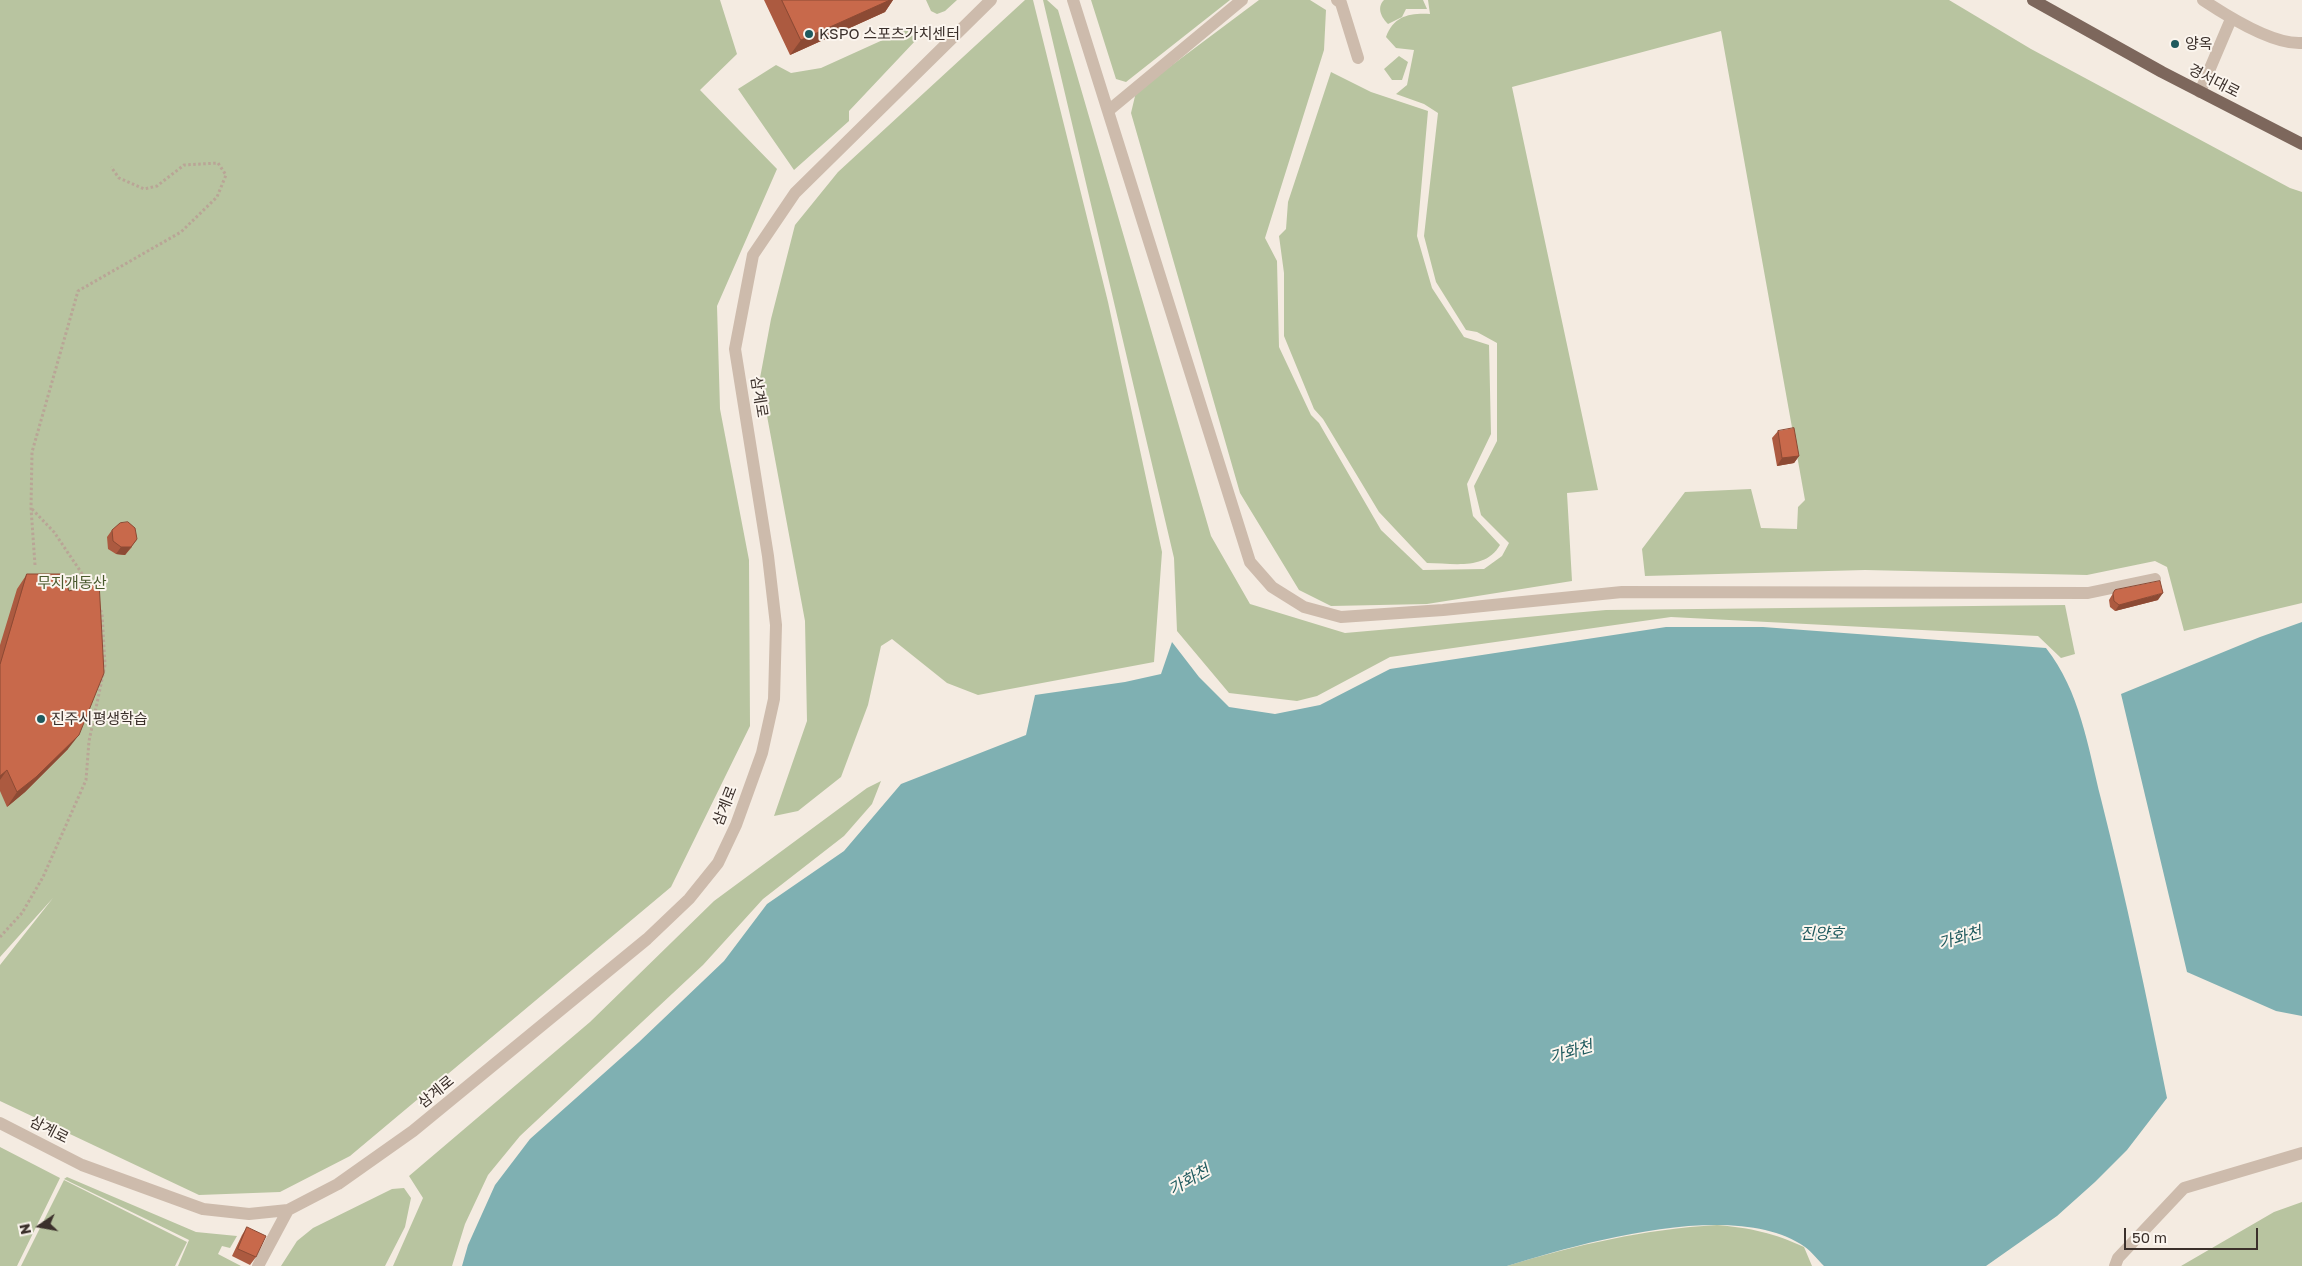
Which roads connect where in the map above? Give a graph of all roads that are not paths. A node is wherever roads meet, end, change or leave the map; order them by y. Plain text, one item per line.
1 (991, 0) edge
2 (1073, 0) edge
3 (1242, 0) edge
4 (1337, 0) edge
5 (2033, 0) edge
6 (2203, 0) edge
7 (2231, 19) junction
8 (2302, 42) edge
9 (1358, 58) dead end
10 (2200, 92) junction
11 (1108, 111) junction
12 (2302, 144) edge
13 (2155, 579) dead end
14 (0, 1123) edge
15 (2302, 1153) edge
16 (288, 1210) junction
17 (258, 1266) edge
18 (2115, 1266) edge

1 - 16 street, 삼계로
2 - 11 street
3 - 11 street
4 - 9 street
5 - 10 main road, 경서대로
6 - 7 street
7 - 8 street
7 - 10 street
10 - 12 main road, 경서대로
11 - 13 street
14 - 16 street, 삼계로
15 - 18 street
16 - 17 street

